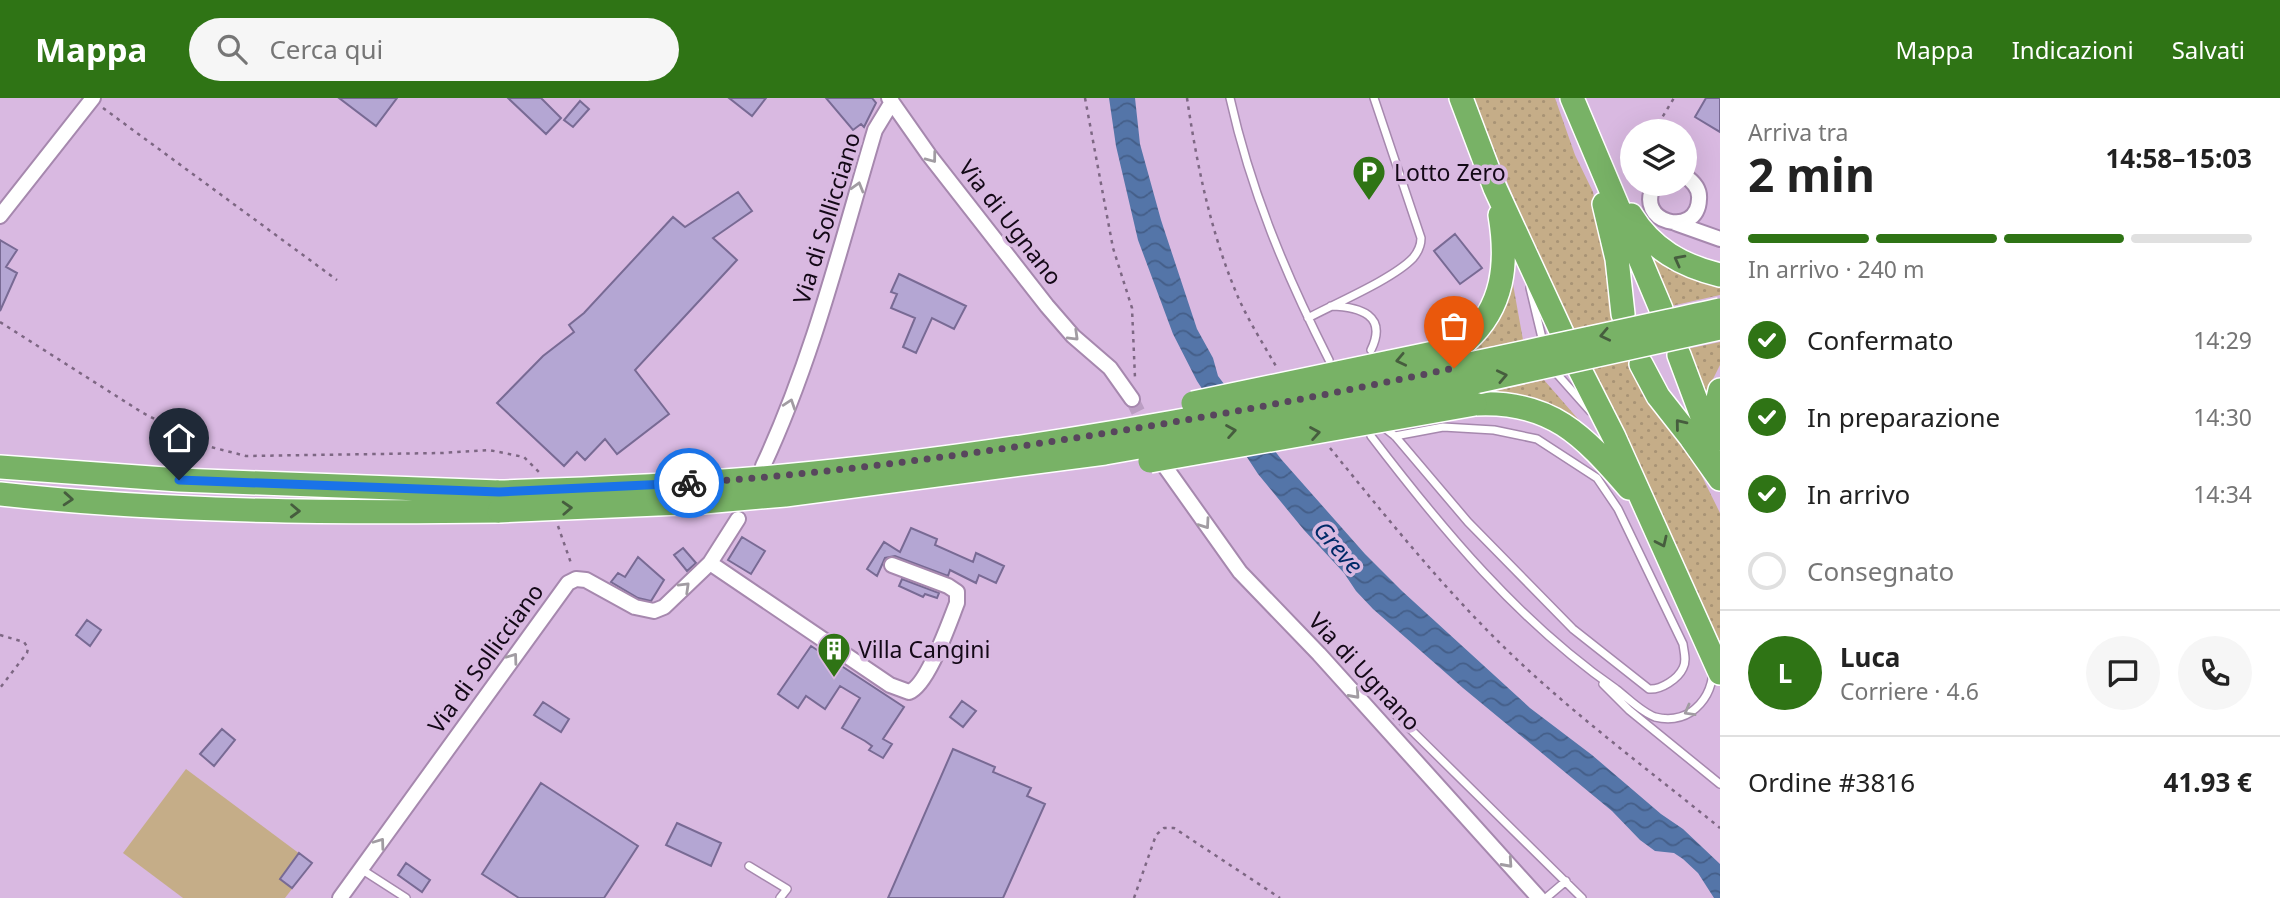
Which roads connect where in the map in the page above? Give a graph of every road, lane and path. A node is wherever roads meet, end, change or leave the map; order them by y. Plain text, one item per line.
1 (1085, 98) edge
2 (1186, 98) edge
3 (1230, 98) edge
4 (1374, 98) edge
5 (1461, 98) edge
6 (1558, 98) edge
7 (1572, 98) edge
8 (1674, 98) edge
9 (93, 99) edge
10 (892, 99) edge
11 (1661, 119) edge
12 (1590, 138) junction
13 (1495, 188) junction
14 (1697, 189) edge
15 (1650, 196) edge
16 (1694, 214) junction
17 (0, 216) edge
18 (1673, 223) junction
19 (1702, 231) junction
20 (1720, 239) edge
21 (1720, 275) edge
22 (337, 280) dead end
23 (1330, 306) junction
24 (1661, 309) dead end
25 (1720, 310) edge
26 (1623, 314) dead end
27 (1308, 318) junction
28 (0, 322) edge
29 (1720, 328) edge
30 (1552, 335) dead end
31 (1371, 350) dead end
32 (1679, 355) dead end
33 (1329, 360) dead end
34 (1641, 365) dead end
35 (1278, 371) dead end
36 (1569, 373) dead end
37 (1720, 390) edge
38 (1132, 399) joint
39 (1386, 429) dead end
40 (1371, 436) dead end
41 (1395, 436) junction
42 (1325, 442) dead end
43 (1720, 448) edge
44 (1720, 465) edge
45 (763, 466) dead end
46 (0, 467) edge
47 (1166, 468) dead end
48 (541, 475) dead end
49 (1720, 479) edge
50 (785, 485) junction
51 (0, 494) edge
52 (499, 502) junction
53 (1647, 509) junction
54 (738, 519) dead end
55 (558, 527) dead end
56 (710, 562) junction
57 (892, 565) dead end
58 (576, 579) junction
59 (0, 635) edge
60 (1715, 663) edge
61 (1596, 676) junction
62 (0, 688) edge
63 (1396, 715) dead end
64 (1720, 784) edge
65 (1720, 828) edge
66 (749, 866) dead end
67 (361, 869) junction
68 (1566, 881) junction
69 (783, 897) edge
70 (340, 898) edge
71 (406, 898) edge
72 (1134, 898) edge
73 (1280, 898) edge
74 (1539, 898) edge
75 (1546, 898) edge
76 (1582, 898) edge

1 - 38 path
2 - 35 path
3 - 27 lane
4 - 23 lane
5 - 13 highway
6 - 26 highway
7 - 12 highway
8 - 11 path
9 - 17 street
9 - 22 path
10 -> 38 street, Via di Ugnano
45 -> 10 street, Via di Sollicciano
21 -> 12 highway
12 - 24 highway
13 - 30 highway
13 -> 50 highway, bridge
14 - 16 street
15 - 18 street
16 - 18 street
16 - 19 street
18 - 19 street
19 - 20 street
23 - 27 lane
23 - 31 lane
25 -> 50 highway, bridge
27 - 33 lane
28 - 48 path
50 -> 29 highway, bridge
32 - 44 highway
49 -> 34 highway
36 - 53 highway
37 - 43 highway
39 - 41 lane
40 - 61 lane
41 - 41 lane
42 - 65 path
46 - 52 highway
47 -> 74 street, Via di Ugnano
50 - 52 highway, bridge
50 -> 53 highway, bridge
51 -> 52 highway
53 -> 60 highway
54 - 56 street, Via di Sollicciano
55 - 58 path
56 - 57 street
58 -> 56 street, Via di Sollicciano
67 -> 58 street, Via di Sollicciano
59 - 62 path
60 -> 61 lane
61 - 64 lane
63 - 68 lane
66 - 69 lane
67 - 70 street, Via di Sollicciano
67 - 71 lane
68 - 75 lane
68 - 76 lane
72 - 73 path

